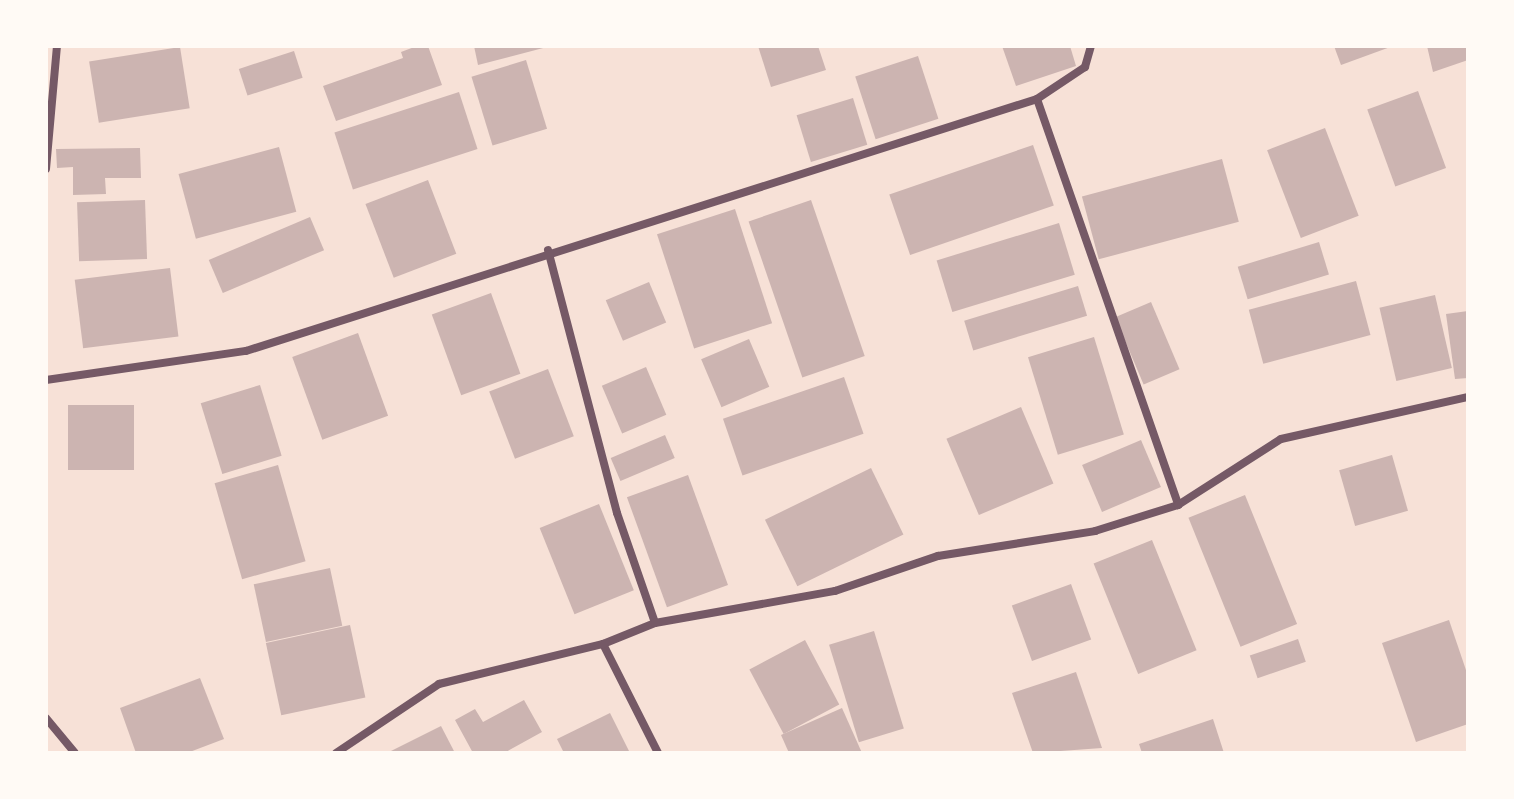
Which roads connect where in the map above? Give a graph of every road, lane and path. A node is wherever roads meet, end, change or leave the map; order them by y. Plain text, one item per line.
1 (57, 46) edge
2 (1091, 46) edge
3 (1037, 99) junction
4 (46, 169) edge
5 (548, 250) junction
6 (46, 380) edge
7 (1468, 397) edge
8 (1178, 505) junction
9 (655, 623) junction
10 (603, 644) junction
11 (46, 718) edge
12 (75, 753) edge
13 (336, 753) edge
14 (658, 753) edge

1 - 4 street
2 - 3 street
3 - 5 street
3 - 8 street
5 - 6 street
5 - 9 street
7 - 8 street
8 - 9 street
9 - 10 street
10 - 13 street
10 - 14 street
11 - 12 street

